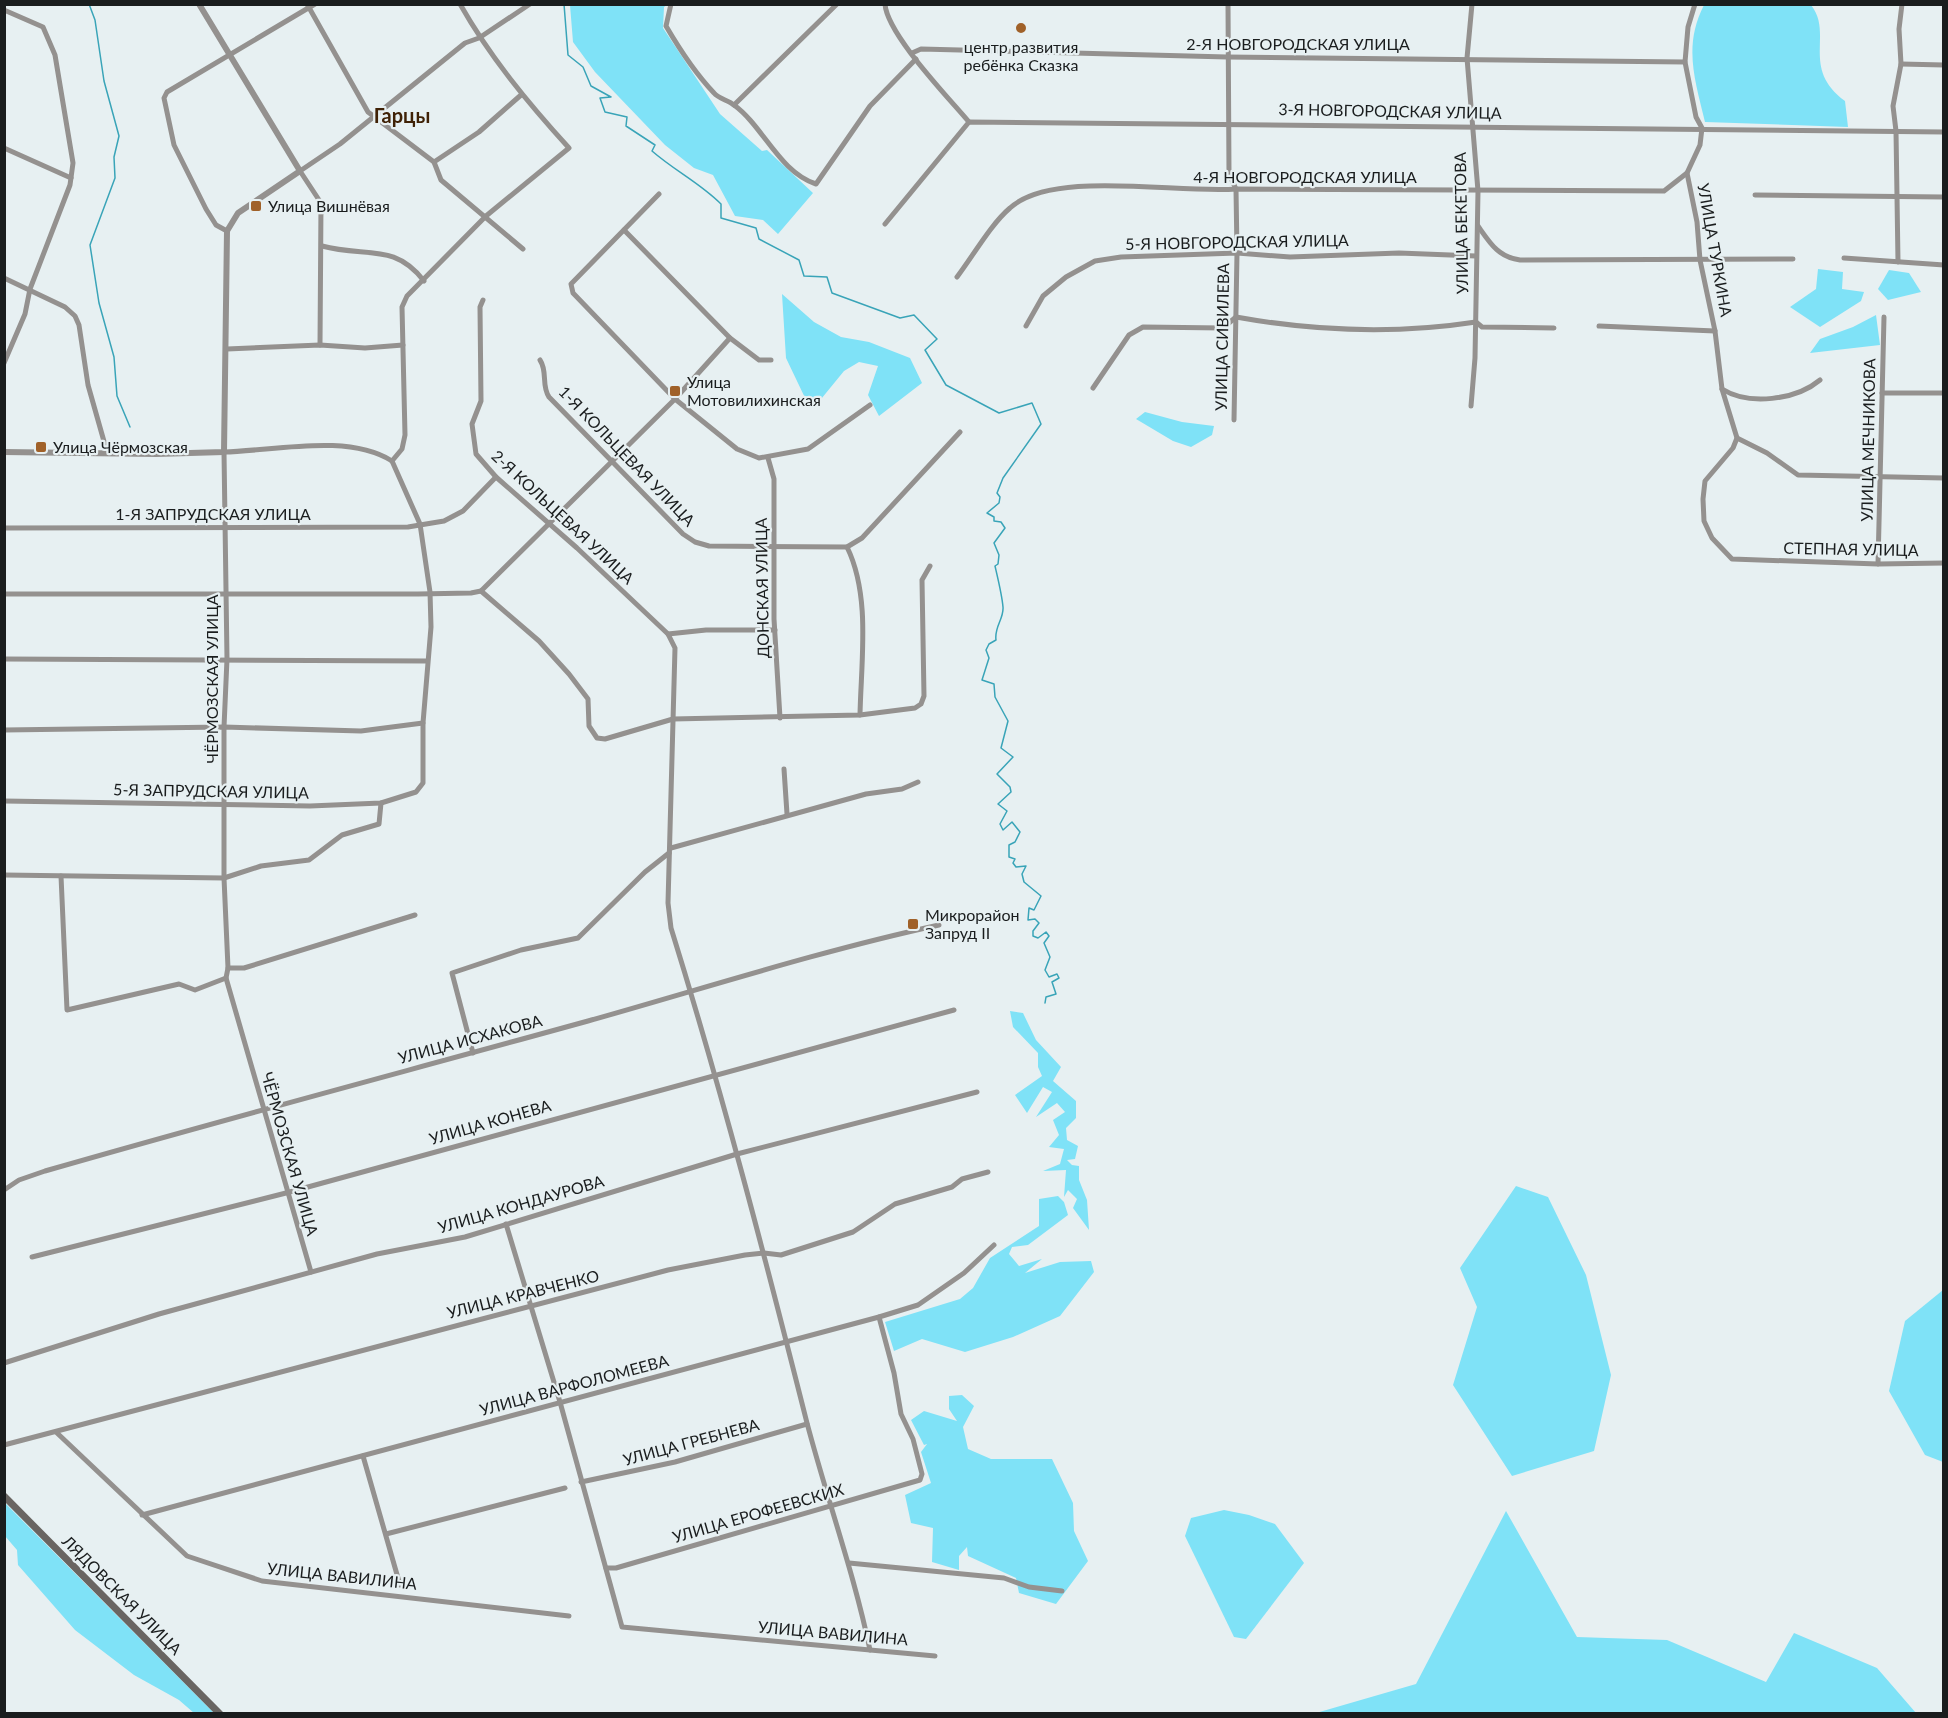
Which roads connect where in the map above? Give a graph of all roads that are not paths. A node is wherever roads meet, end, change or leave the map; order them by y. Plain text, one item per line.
1 (199, 4) edge
2 (315, 4) edge
3 (460, 4) edge
4 (530, 4) edge
5 (671, 4) edge
6 (837, 4) edge
7 (885, 4) edge
8 (1228, 4) edge
9 (1472, 4) edge
10 (1695, 4) edge
11 (1902, 4) edge
12 (308, 6) edge
13 (4, 10) edge
14 (479, 38) junction
15 (228, 56) junction
16 (914, 56) junction
17 (1227, 57) junction
18 (1467, 58) junction
19 (1685, 62) junction
20 (1901, 64) junction
21 (1944, 65) edge
22 (521, 95) junction
23 (734, 105) junction
24 (373, 118) junction
25 (969, 122) junction
26 (1228, 123) junction
27 (1472, 126) junction
28 (1702, 128) junction
29 (1896, 131) junction
30 (1944, 132) edge
31 (4, 148) edge
32 (434, 162) junction
33 (300, 171) junction
34 (1687, 173) junction
35 (71, 178) junction
36 (1236, 189) junction
37 (1478, 191) junction
38 (659, 194) dead end
39 (1755, 195) dead end
40 (1898, 195) junction
41 (1944, 197) edge
42 (486, 216) junction
43 (885, 224) dead end
44 (1478, 226) junction
45 (624, 230) junction
46 (227, 231) junction
47 (322, 246) junction
48 (523, 249) dead end
49 (1237, 254) junction
50 (1476, 256) junction
51 (1844, 258) dead end
52 (1793, 259) dead end
53 (1700, 260) junction
54 (1898, 262) junction
55 (1944, 265) edge
56 (957, 277) dead end
57 (4, 279) edge
58 (424, 281) junction
59 (30, 289) junction
60 (483, 300) dead end
61 (1236, 317) junction
62 (1884, 317) dead end
63 (1476, 322) junction
64 (1026, 326) dead end
65 (1599, 326) dead end
66 (1554, 328) dead end
67 (1715, 331) junction
68 (730, 338) junction
69 (8, 344) edge
70 (320, 345) junction
71 (403, 345) junction
72 (227, 349) junction
73 (540, 360) dead end
74 (771, 360) dead end
75 (4, 363) edge
76 (1820, 380) dead end
77 (1093, 388) dead end
78 (1722, 389) junction
79 (1882, 393) junction
80 (1944, 393) edge
81 (675, 399) junction
82 (870, 405) dead end
83 (1471, 406) dead end
84 (1234, 420) dead end
85 (960, 432) dead end
86 (1737, 438) junction
87 (4, 452) edge
88 (107, 452) junction
89 (224, 452) junction
90 (768, 458) junction
91 (611, 460) junction
92 (392, 461) junction
93 (1880, 476) junction
94 (496, 477) junction
95 (1944, 478) edge
96 (548, 522) junction
97 (420, 524) junction
98 (226, 527) junction
99 (4, 528) edge
100 (774, 546) junction
101 (847, 547) junction
102 (1944, 563) edge
103 (1878, 564) junction
104 (930, 567) dead end
105 (481, 591) junction
106 (430, 592) junction
107 (226, 593) junction
108 (4, 594) edge
109 (775, 630) junction
110 (668, 634) junction
111 (4, 659) edge
112 (227, 659) junction
113 (426, 661) junction
114 (860, 715) junction
115 (780, 717) junction
116 (673, 719) junction
117 (423, 723) junction
118 (224, 727) junction
119 (4, 730) edge
120 (784, 769) dead end
121 (918, 782) dead end
122 (4, 801) edge
123 (381, 802) junction
124 (225, 803) junction
125 (787, 814) junction
126 (670, 850) junction
127 (4, 874) edge
128 (62, 876) junction
129 (224, 878) junction
130 (415, 915) dead end
131 (939, 925) dead end
132 (228, 968) junction
133 (226, 978) junction
134 (691, 992) junction
135 (954, 1010) dead end
136 (473, 1053) junction
137 (715, 1074) junction
138 (977, 1092) dead end
139 (262, 1109) junction
140 (737, 1154) junction
141 (988, 1172) dead end
142 (4, 1190) edge
143 (286, 1193) junction
144 (506, 1224) junction
145 (994, 1245) dead end
146 (764, 1252) junction
147 (32, 1257) dead end
148 (310, 1272) junction
149 (532, 1304) junction
150 (879, 1317) junction
151 (785, 1342) junction
152 (4, 1363) edge
153 (560, 1402) junction
154 (807, 1424) junction
155 (56, 1432) junction
156 (4, 1445) edge
157 (363, 1456) junction
158 (581, 1482) junction
159 (565, 1488) dead end
160 (4, 1496) edge
161 (829, 1505) junction
162 (142, 1515) junction
163 (386, 1533) junction
164 (849, 1563) junction
165 (606, 1568) junction
166 (400, 1585) dead end
167 (1062, 1591) dead end
168 (568, 1616) dead end
169 (870, 1650) junction
170 (935, 1656) dead end
171 (220, 1713) edge

1 - 15 street
2 - 12 street
3 - 14 street
4 - 14 street
5 - 23 street
6 - 23 street
7 - 16 street
8 - 17 street, УЛИЦА СИВИЛЕВА
9 - 18 street, УЛИЦА БЕКЕТОВА
10 - 19 street
11 - 20 street
12 - 15 street
12 - 24 street
13 - 35 street
14 - 22 street
14 - 24 street
15 - 33 street
15 - 46 street
16 - 17 street, 2-Я НОВГОРОДСКАЯ УЛИЦА
16 - 23 street
16 - 25 street
17 - 18 street, 2-Я НОВГОРОДСКАЯ УЛИЦА
17 - 26 street, УЛИЦА СИВИЛЕВА
18 - 19 street, 2-Я НОВГОРОДСКАЯ УЛИЦА
18 - 27 street, УЛИЦА БЕКЕТОВА
19 - 28 street
20 - 21 street
20 - 29 street
22 - 32 street
22 - 42 street
24 - 32 street
24 - 33 street
25 - 26 street, 3-Я НОВГОРОДСКАЯ УЛИЦА
25 - 43 street
26 - 27 street, 3-Я НОВГОРОДСКАЯ УЛИЦА
26 - 36 street, УЛИЦА СИВИЛЕВА
27 - 28 street, 3-Я НОВГОРОДСКАЯ УЛИЦА
27 - 37 street, УЛИЦА БЕКЕТОВА
28 - 29 street, 3-Я НОВГОРОДСКАЯ УЛИЦА
28 - 34 street, УЛИЦА ТУРКИНА
29 - 30 street, 3-Я НОВГОРОДСКАЯ УЛИЦА
29 - 40 street
31 - 35 street
32 - 42 street
33 - 46 street
33 - 47 street
34 - 37 street, 4-Я НОВГОРОДСКАЯ УЛИЦА
34 - 53 street, УЛИЦА ТУРКИНА
35 - 59 street
36 - 37 street, 4-Я НОВГОРОДСКАЯ УЛИЦА
36 - 49 street, УЛИЦА СИВИЛЕВА
36 - 56 street, 4-Я НОВГОРОДСКАЯ УЛИЦА
37 - 44 street, УЛИЦА БЕКЕТОВА
38 - 45 street
39 - 40 street
40 - 41 street
40 - 54 street
42 - 48 street
42 - 58 street
44 - 50 street, УЛИЦА БЕКЕТОВА
44 - 53 street
45 - 68 street
45 - 81 street
46 - 72 street, ЧЁРМОЗСКАЯ УЛИЦА
47 - 58 street
47 - 70 street
49 - 50 street, 5-Я НОВГОРОДСКАЯ УЛИЦА
49 - 61 street, УЛИЦА СИВИЛЕВА
49 - 64 street, 5-Я НОВГОРОДСКАЯ УЛИЦА
50 - 63 street, УЛИЦА БЕКЕТОВА
51 - 54 street
52 - 53 street
53 - 67 street, УЛИЦА ТУРКИНА
54 - 55 street
57 - 59 street
58 - 71 street
59 - 69 street
59 - 88 street
60 - 94 street, 2-Я КОЛЬЦЕВАЯ УЛИЦА
61 - 63 street
61 - 77 street
61 - 84 street, УЛИЦА СИВИЛЕВА
62 - 79 street, УЛИЦА МЕЧНИКОВА
63 - 66 street
63 - 83 street, УЛИЦА БЕКЕТОВА
65 - 67 street
67 - 78 street, УЛИЦА ТУРКИНА
68 - 74 street
68 - 81 street
69 - 75 street
70 - 71 street
70 - 72 street
71 - 92 street
72 - 89 street, ЧЁРМОЗСКАЯ УЛИЦА
73 - 91 street, 1-Я КОЛЬЦЕВАЯ УЛИЦА
76 - 78 street
78 - 86 street, УЛИЦА ТУРКИНА
79 - 80 street
79 - 93 street, УЛИЦА МЕЧНИКОВА
81 - 90 street
81 - 91 street
82 - 90 street
85 - 101 street
86 - 93 street
86 - 103 street, СТЕПНАЯ УЛИЦА
87 - 88 street
88 - 89 street
89 - 92 street
89 - 98 street, ЧЁРМОЗСКАЯ УЛИЦА
90 - 100 street, ДОНСКАЯ УЛИЦА
91 - 96 street
91 - 100 street, 1-Я КОЛЬЦЕВАЯ УЛИЦА
92 - 97 street
93 - 95 street
93 - 103 street, УЛИЦА МЕЧНИКОВА
94 - 96 street, 2-Я КОЛЬЦЕВАЯ УЛИЦА
94 - 97 street, 1-Я ЗАПРУДСКАЯ УЛИЦА
96 - 105 street
96 - 110 street, 2-Я КОЛЬЦЕВАЯ УЛИЦА
97 - 98 street, 1-Я ЗАПРУДСКАЯ УЛИЦА
97 - 106 street
98 - 99 street, 1-Я ЗАПРУДСКАЯ УЛИЦА
98 - 107 street, ЧЁРМОЗСКАЯ УЛИЦА
100 - 101 street, 1-Я КОЛЬЦЕВАЯ УЛИЦА
100 - 109 street, ДОНСКАЯ УЛИЦА
101 - 114 street
102 - 103 street, СТЕПНАЯ УЛИЦА
104 - 114 street
105 - 106 street
105 - 116 street
106 - 107 street
106 - 113 street
107 - 108 street
107 - 112 street, ЧЁРМОЗСКАЯ УЛИЦА
109 - 110 street
109 - 115 street, ДОНСКАЯ УЛИЦА
110 - 116 street
111 - 112 street
112 - 113 street
112 - 118 street, ЧЁРМОЗСКАЯ УЛИЦА
113 - 117 street
114 - 115 street
115 - 116 street
116 - 126 street
117 - 118 street
117 - 123 street, 5-Я ЗАПРУДСКАЯ УЛИЦА
118 - 119 street
118 - 124 street, ЧЁРМОЗСКАЯ УЛИЦА
120 - 125 street
121 - 125 street
122 - 124 street, 5-Я ЗАПРУДСКАЯ УЛИЦА
123 - 124 street, 5-Я ЗАПРУДСКАЯ УЛИЦА
123 - 129 street
124 - 129 street, ЧЁРМОЗСКАЯ УЛИЦА
125 - 126 street
126 - 134 street
126 - 136 street
127 - 128 street
128 - 129 street
128 - 133 street
129 - 132 street, ЧЁРМОЗСКАЯ УЛИЦА
130 - 132 street
131 - 134 street, УЛИЦА ИСХАКОВА
132 - 133 street, ЧЁРМОЗСКАЯ УЛИЦА
133 - 139 street, ЧЁРМОЗСКАЯ УЛИЦА
134 - 136 street, УЛИЦА ИСХАКОВА
134 - 137 street
135 - 137 street, УЛИЦА КОНЕВА
136 - 139 street, УЛИЦА ИСХАКОВА
137 - 140 street
137 - 143 street, УЛИЦА КОНЕВА
138 - 140 street, УЛИЦА КОНДАУРОВА
139 - 142 street, УЛИЦА ИСХАКОВА
139 - 143 street, ЧЁРМОЗСКАЯ УЛИЦА
140 - 144 street, УЛИЦА КОНДАУРОВА
140 - 146 street
141 - 146 street, УЛИЦА КРАВЧЕНКО
143 - 147 street, УЛИЦА КОНЕВА
143 - 148 street, ЧЁРМОЗСКАЯ УЛИЦА
144 - 148 street, УЛИЦА КОНДАУРОВА
144 - 149 street
145 - 150 street, УЛИЦА ВАРФОЛОМЕЕВА
146 - 149 street, УЛИЦА КРАВЧЕНКО
146 - 151 street
148 - 152 street, УЛИЦА КОНДАУРОВА
149 - 153 street
149 - 155 street, УЛИЦА КРАВЧЕНКО
150 - 151 street, УЛИЦА ВАРФОЛОМЕЕВА
150 - 161 street, УЛИЦА ЕРОФЕЕВСКИХ
151 - 153 street, УЛИЦА ВАРФОЛОМЕЕВА
151 - 154 street
153 - 157 street, УЛИЦА ВАРФОЛОМЕЕВА
153 - 158 street
154 - 158 street, УЛИЦА ГРЕБНЕВА
154 - 161 street
155 - 156 street, УЛИЦА КРАВЧЕНКО
155 - 162 street, УЛИЦА ВАВИЛИНА
157 - 162 street, УЛИЦА ВАРФОЛОМЕЕВА
157 - 163 street
158 - 165 street
159 - 163 street
160 - 171 main road, ЛЯДОВСКАЯ УЛИЦА
161 - 164 street
161 - 165 street, УЛИЦА ЕРОФЕЕВСКИХ
162 - 168 street, УЛИЦА ВАВИЛИНА
163 - 166 street
164 - 167 street
164 - 169 street
165 - 169 street, УЛИЦА ВАВИЛИНА
169 - 170 street, УЛИЦА ВАВИЛИНА

